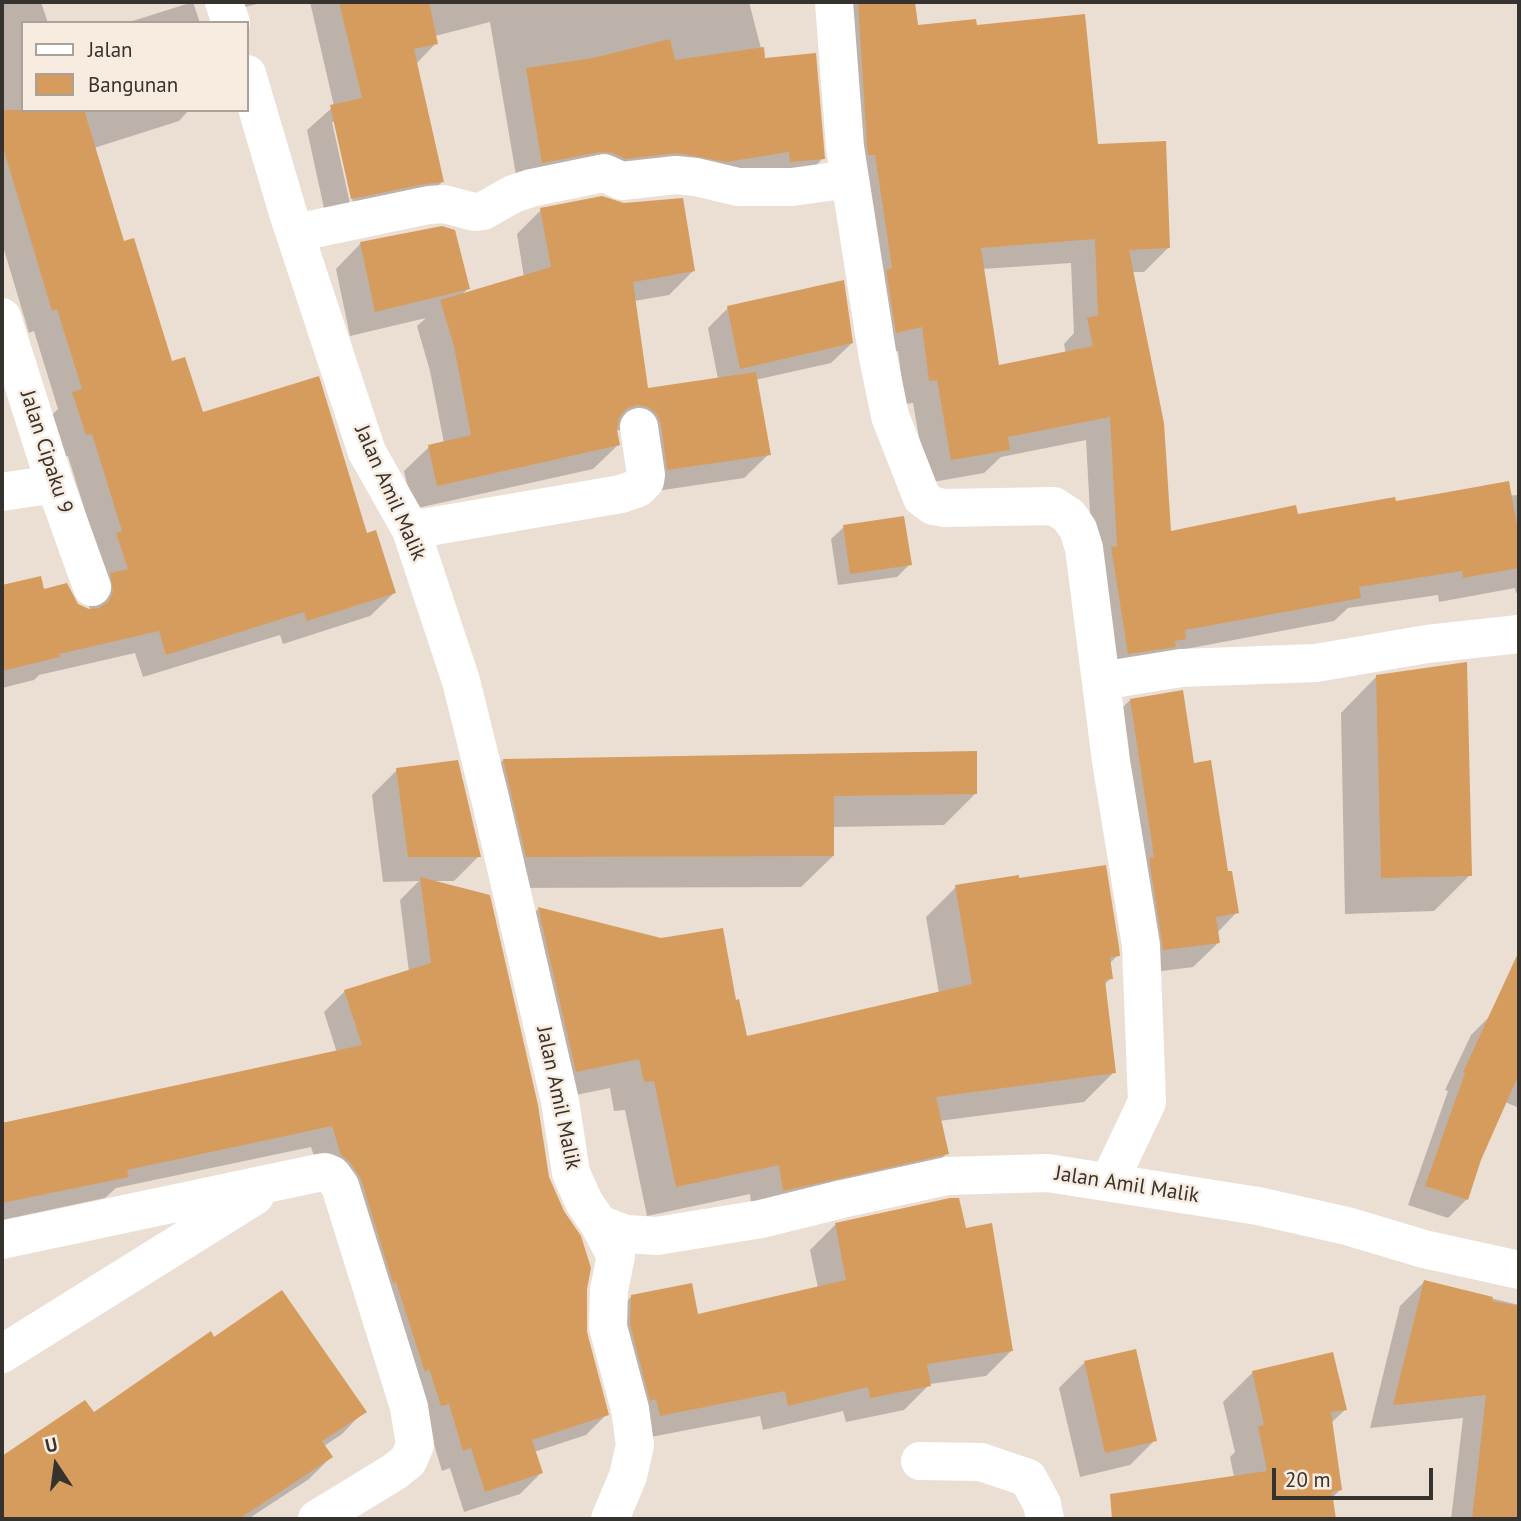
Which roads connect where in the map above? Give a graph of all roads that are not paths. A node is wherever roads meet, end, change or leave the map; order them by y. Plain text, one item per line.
1 (224, 2) edge
2 (834, 2) edge
3 (230, 21) edge
4 (248, 77) edge
5 (850, 179) junction
6 (295, 233) junction
7 (2, 317) edge
8 (639, 428) dead end
9 (55, 484) junction
10 (2, 492) edge
11 (411, 530) junction
12 (92, 587) dead end
13 (1519, 634) edge
14 (1101, 681) junction
15 (1109, 1182) junction
16 (277, 1183) junction
17 (599, 1224) junction
18 (2, 1240) edge
19 (1519, 1270) edge
20 (2, 1354) edge
21 (920, 1461) dead end
22 (317, 1519) edge
23 (610, 1519) edge
24 (1045, 1519) edge

1 - 3 street
2 - 5 street
4 - 6 street, Jalan Amil Malik
5 - 6 street
5 - 14 street
6 - 11 street, Jalan Amil Malik
7 - 9 street, Jalan Cipaku 9
8 - 11 street
9 - 10 street
9 - 12 street, Jalan Cipaku 9
11 - 17 street, Jalan Amil Malik
13 - 14 street
14 - 15 street
15 - 17 street, Jalan Amil Malik
15 - 19 street, Jalan Amil Malik
16 - 18 street
16 - 20 street
16 - 22 street
17 - 23 street
21 - 24 street

